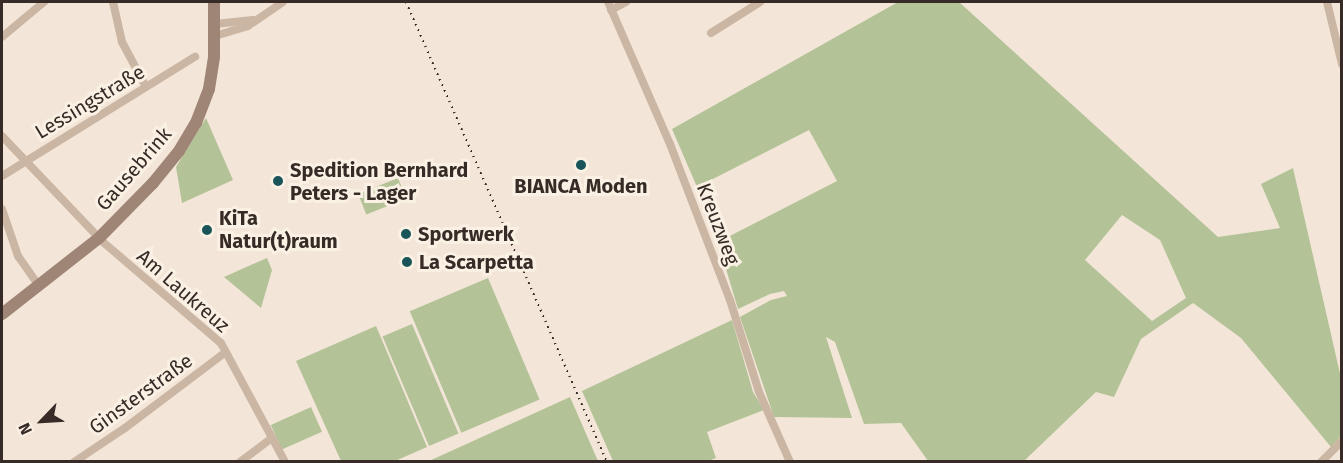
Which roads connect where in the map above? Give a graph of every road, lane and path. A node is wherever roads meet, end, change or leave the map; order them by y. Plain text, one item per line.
1 (44, 2) edge
2 (113, 2) edge
3 (214, 2) edge
4 (283, 2) edge
5 (626, 2) edge
6 (760, 2) edge
7 (1327, 2) edge
8 (609, 6) edge
9 (215, 30) junction
10 (711, 33) dead end
11 (2, 37) edge
12 (195, 57) dead end
13 (1341, 64) edge
14 (146, 87) junction
15 (2, 136) edge
16 (25, 160) junction
17 (2, 176) edge
18 (2, 209) edge
19 (99, 238) junction
20 (39, 286) junction
21 (2, 314) edge
22 (226, 352) junction
23 (272, 438) junction
24 (1341, 441) edge
25 (74, 462) edge
26 (240, 462) edge
27 (285, 462) edge
28 (790, 462) edge
29 (1321, 462) edge

1 - 11 street
2 - 14 street
3 - 9 main road, Gausebrink
4 - 9 street
5 - 8 street
6 - 10 street
7 - 13 street
8 - 28 street, Kreuzweg
9 - 19 main road, Gausebrink
12 - 14 street, Lessingstraße
14 - 16 street, Lessingstraße
15 - 16 street, Am Laukreuz
16 - 17 street, Lessingstraße
16 - 19 street, Am Laukreuz
18 - 20 street
19 - 20 main road, Gausebrink
19 - 22 street, Am Laukreuz
20 - 21 main road, Gausebrink
22 - 23 street, Am Laukreuz
22 - 25 street, Ginsterstraße
23 - 26 street
23 - 27 street, Am Laukreuz
24 - 29 street

